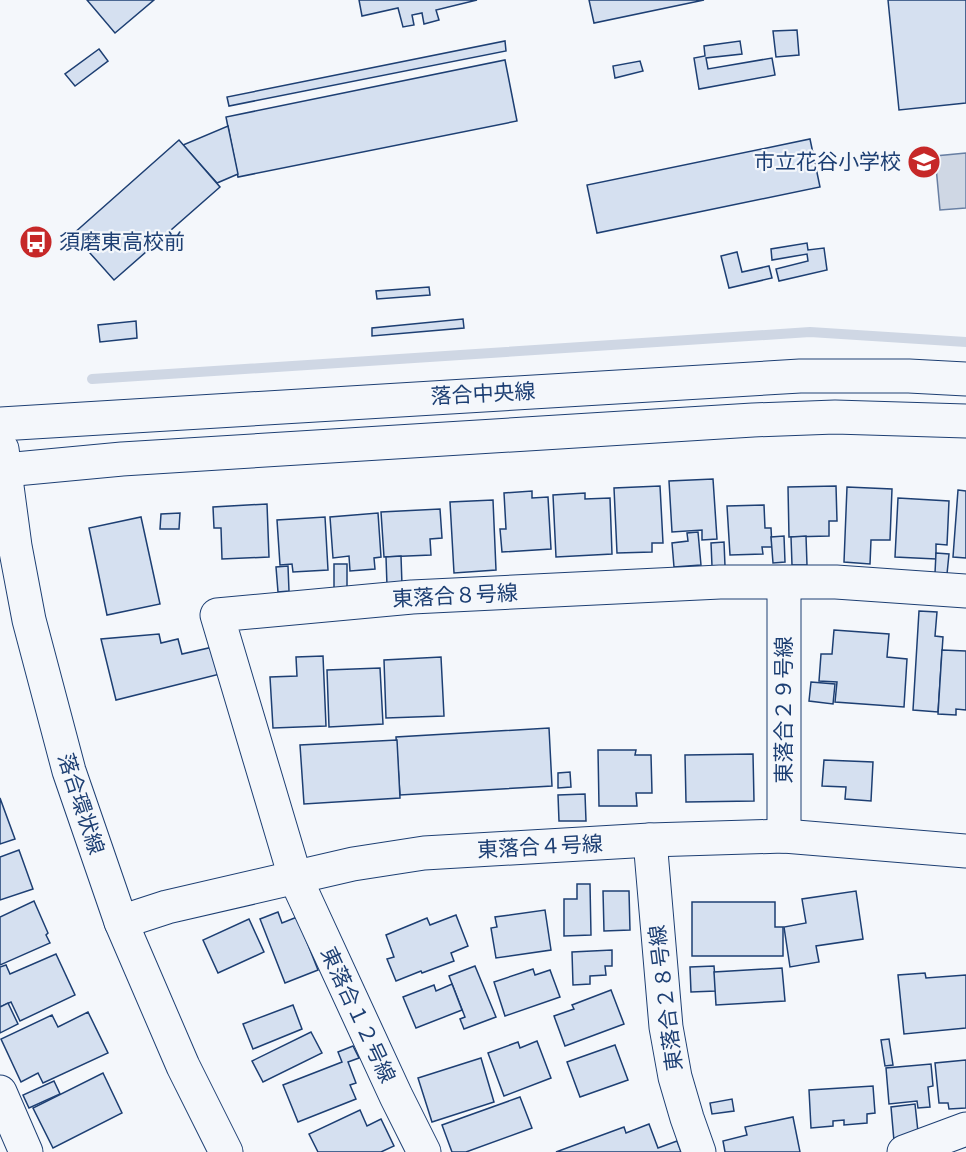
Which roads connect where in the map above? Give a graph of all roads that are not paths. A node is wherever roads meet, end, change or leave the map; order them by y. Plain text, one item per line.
1 (966, 379) edge
2 (966, 422) edge
3 (1, 444) edge
4 (784, 583) junction
5 (966, 591) edge
6 (784, 836) junction
7 (650, 840) junction
8 (966, 851) edge
9 (295, 878) junction
10 (121, 922) junction
11 (0, 1092) edge
12 (966, 1129) edge
13 (26, 1152) edge
14 (226, 1152) edge
15 (424, 1152) edge
16 (699, 1152) edge
17 (904, 1152) edge

1 - 3 street, 落合中央線
2 - 3 street, 落合中央線
3 - 10 street, 落合環状線
4 - 5 street, 東落合８号線
4 - 6 street, 東落合２９号線
4 - 9 street, 東落合８号線
6 - 7 street, 東落合４号線
6 - 8 street, 東落合４号線
7 - 9 street, 東落合４号線
7 - 16 street, 東落合２８号線
9 - 10 street, 東落合４号線
9 - 15 street, 東落合１２号線
10 - 14 street, 落合環状線
11 - 13 street
12 - 17 street

